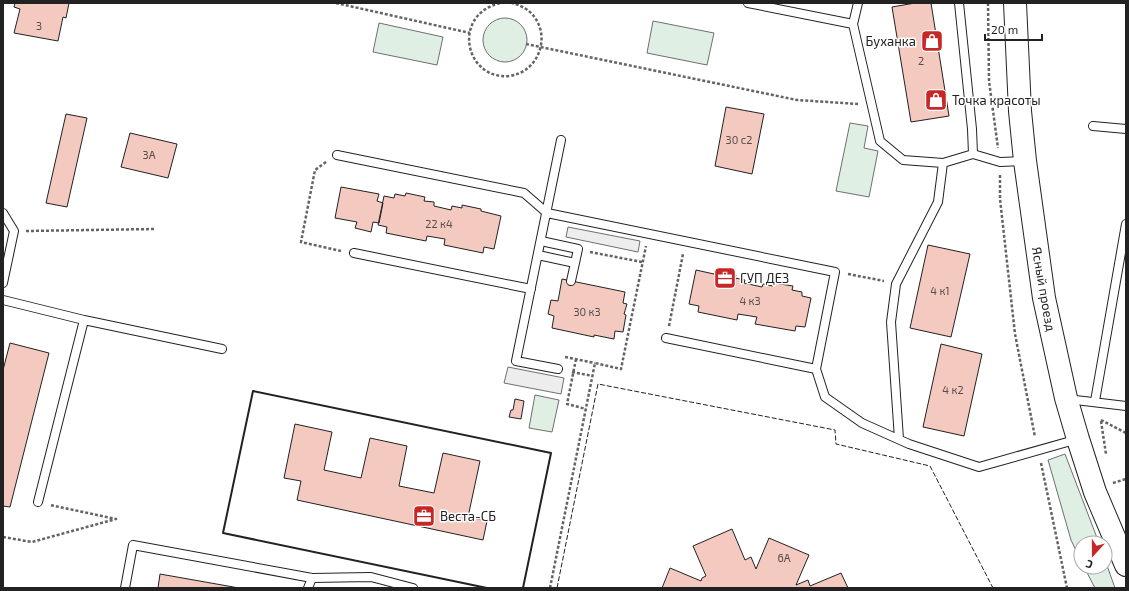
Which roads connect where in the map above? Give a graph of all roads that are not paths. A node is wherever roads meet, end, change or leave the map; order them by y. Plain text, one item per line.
1 (748, 3) edge
2 (858, 3) edge
3 (959, 3) edge
4 (1015, 3) edge
5 (853, 24) junction
6 (1093, 126) dead end
7 (1126, 129) edge
8 (561, 140) dead end
9 (973, 154) junction
10 (337, 155) dead end
11 (1025, 161) junction
12 (943, 163) junction
13 (546, 213) junction
14 (3, 214) edge
15 (1126, 224) edge
16 (541, 242) junction
17 (354, 253) road end
18 (538, 255) junction
19 (575, 263) junction
20 (571, 281) dead end
21 (3, 283) edge
22 (531, 289) junction
23 (3, 300) edge
24 (84, 320) junction
25 (666, 338) road end
26 (222, 349) dead end
27 (558, 369) road end
28 (816, 369) junction
29 (1066, 398) junction
30 (1095, 401) junction
31 (1126, 406) edge
32 (899, 439) junction
33 (1078, 439) junction
34 (38, 502) road end
35 (1126, 565) edge
36 (312, 578) junction
37 (125, 588) edge
38 (308, 588) edge
39 (413, 588) edge

1 - 5 lane
2 - 5 lane
3 - 9 lane
4 - 11 street, Ясный проезд
5 - 12 lane
6 - 7 lane
8 - 13 lane
9 - 11 lane
9 - 12 lane
10 - 13 lane
11 - 29 street, Ясный проезд
12 - 32 lane
13 - 16 lane
13 - 28 lane
14 - 21 lane
15 - 30 lane
16 - 18 lane
16 - 19 lane
17 - 22 lane
18 - 19 lane
18 - 22 lane
19 - 20 lane
22 - 27 lane
23 - 24 lane
24 - 26 lane
24 - 34 lane
25 - 28 lane
28 - 32 lane
29 - 30 lane
29 - 33 street, Ясный проезд
30 - 31 lane
32 - 33 lane
33 - 35 street, Ясный проезд
36 - 37 lane
36 - 38 lane
36 - 39 lane

